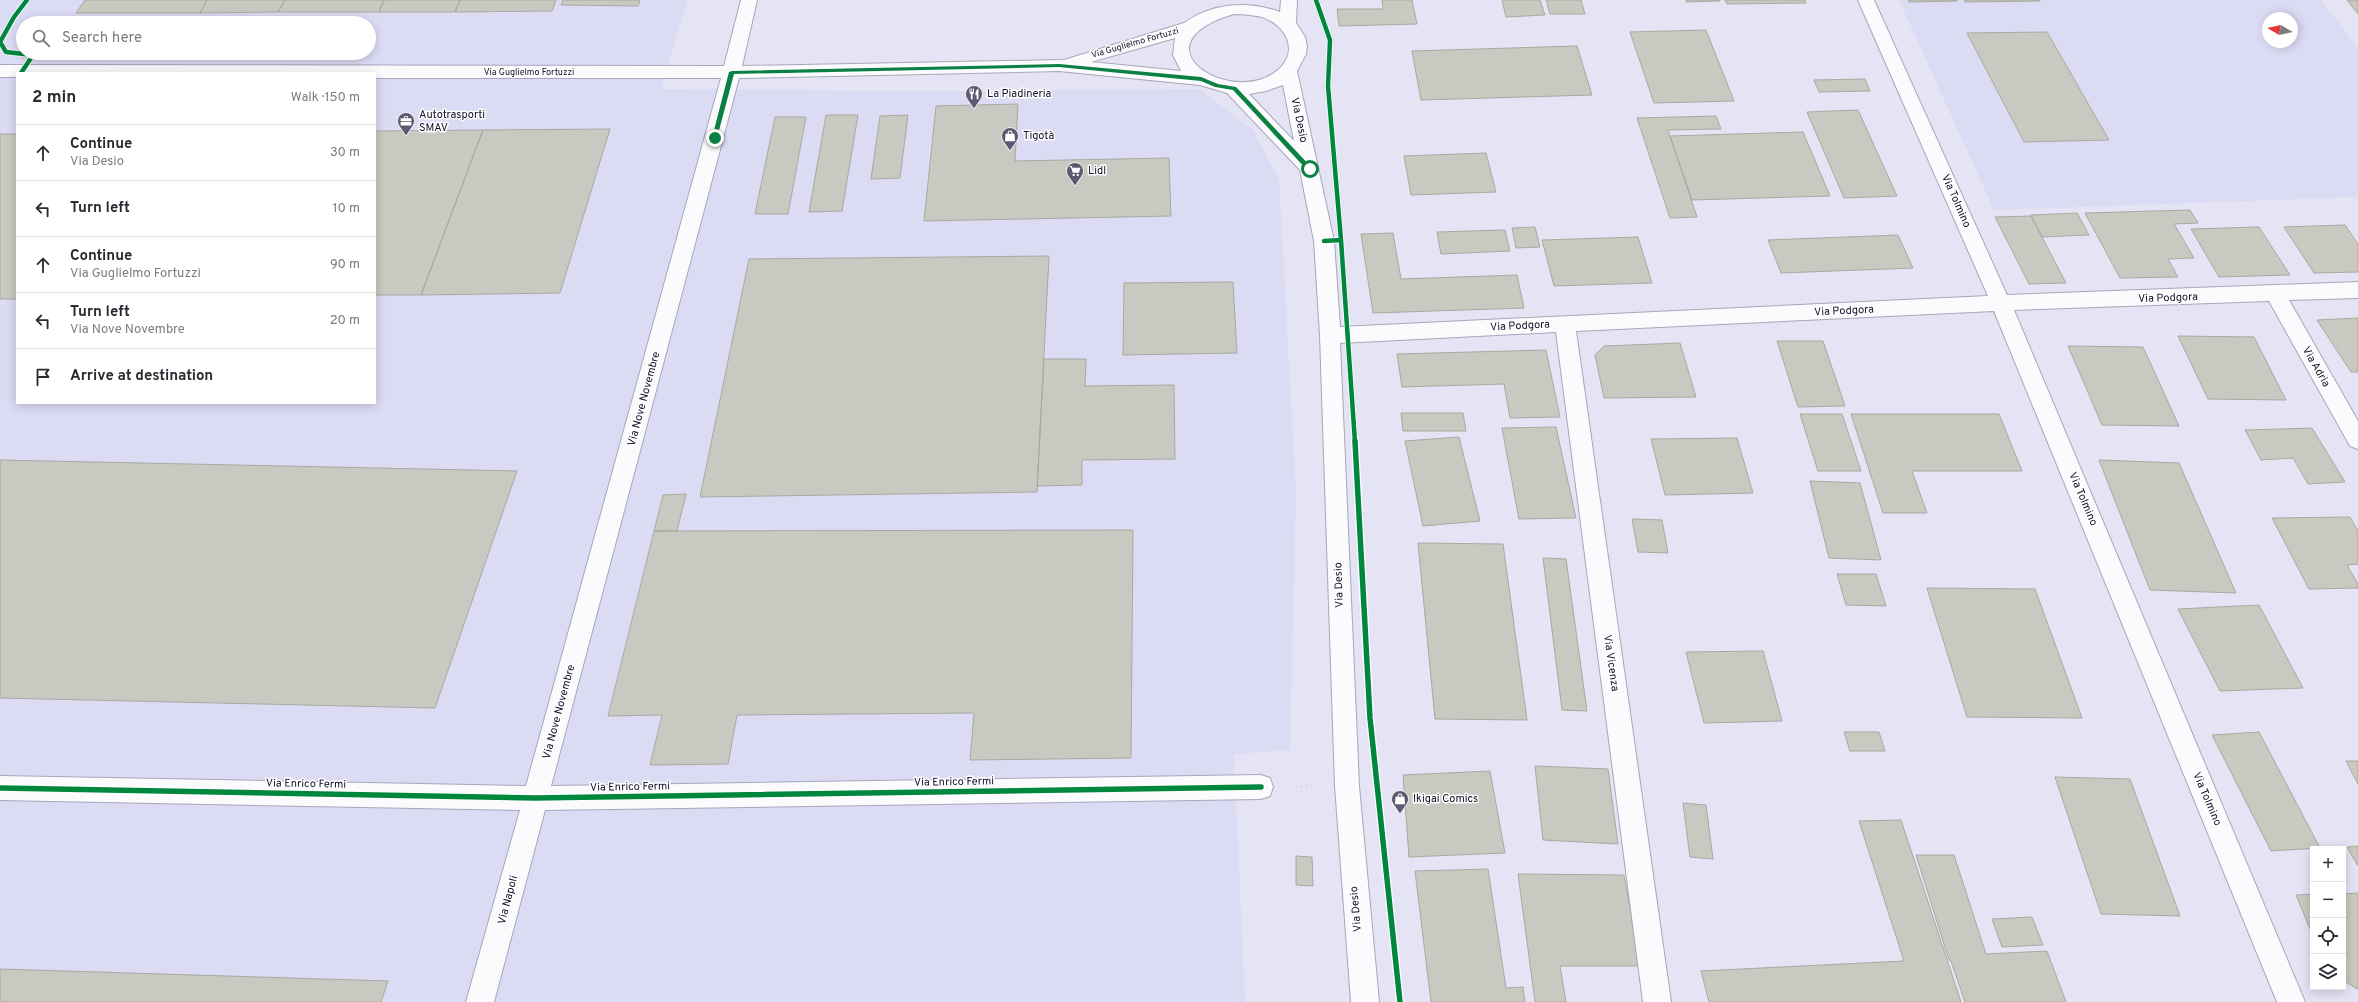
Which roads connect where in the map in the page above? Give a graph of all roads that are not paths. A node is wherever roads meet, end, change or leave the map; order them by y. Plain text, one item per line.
1 (749, 0) edge
2 (1289, 0) edge
3 (1866, 0) edge
4 (1220, 6) edge
5 (1287, 25) junction
6 (1188, 28) junction
7 (1059, 66) junction
8 (0, 71) edge
9 (732, 72) junction
10 (1289, 72) junction
11 (1201, 79) junction
12 (1234, 88) junction
13 (1310, 169) junction
14 (2358, 290) edge
15 (2275, 294) junction
16 (2002, 303) junction
17 (1566, 324) junction
18 (1330, 336) junction
19 (2358, 440) edge
20 (1260, 787) road end
21 (0, 788) edge
22 (535, 798) junction
23 (480, 1002) edge
24 (1365, 1002) edge
25 (1657, 1002) edge
26 (2291, 1002) edge

1 - 9 street, Via Nove Novembre
2 - 5 street
3 - 16 street, Via Tolmino
4 - 5 street
4 - 6 street
5 - 10 street
6 - 7 street, Via Guglielmo Fortuzzi
6 - 11 street
7 - 9 street, Via Guglielmo Fortuzzi
7 - 11 street, Via Guglielmo Fortuzzi
8 - 9 street, Via Guglielmo Fortuzzi
9 - 22 street, Via Nove Novembre
10 - 12 street
10 - 13 street, Via Desio
11 - 12 street
12 - 13 street, Via Desio
13 - 18 street, Via Desio
14 - 15 street, Via Podgora
15 - 16 street, Via Podgora
15 - 19 street, Via Adria
16 - 17 street, Via Podgora
16 - 26 street, Via Tolmino
17 - 18 street, Via Podgora
17 - 25 street, Via Vicenza
18 - 24 street, Via Desio
20 - 22 street, Via Enrico Fermi
21 - 22 street, Via Enrico Fermi
22 - 23 street, Via Napoli

